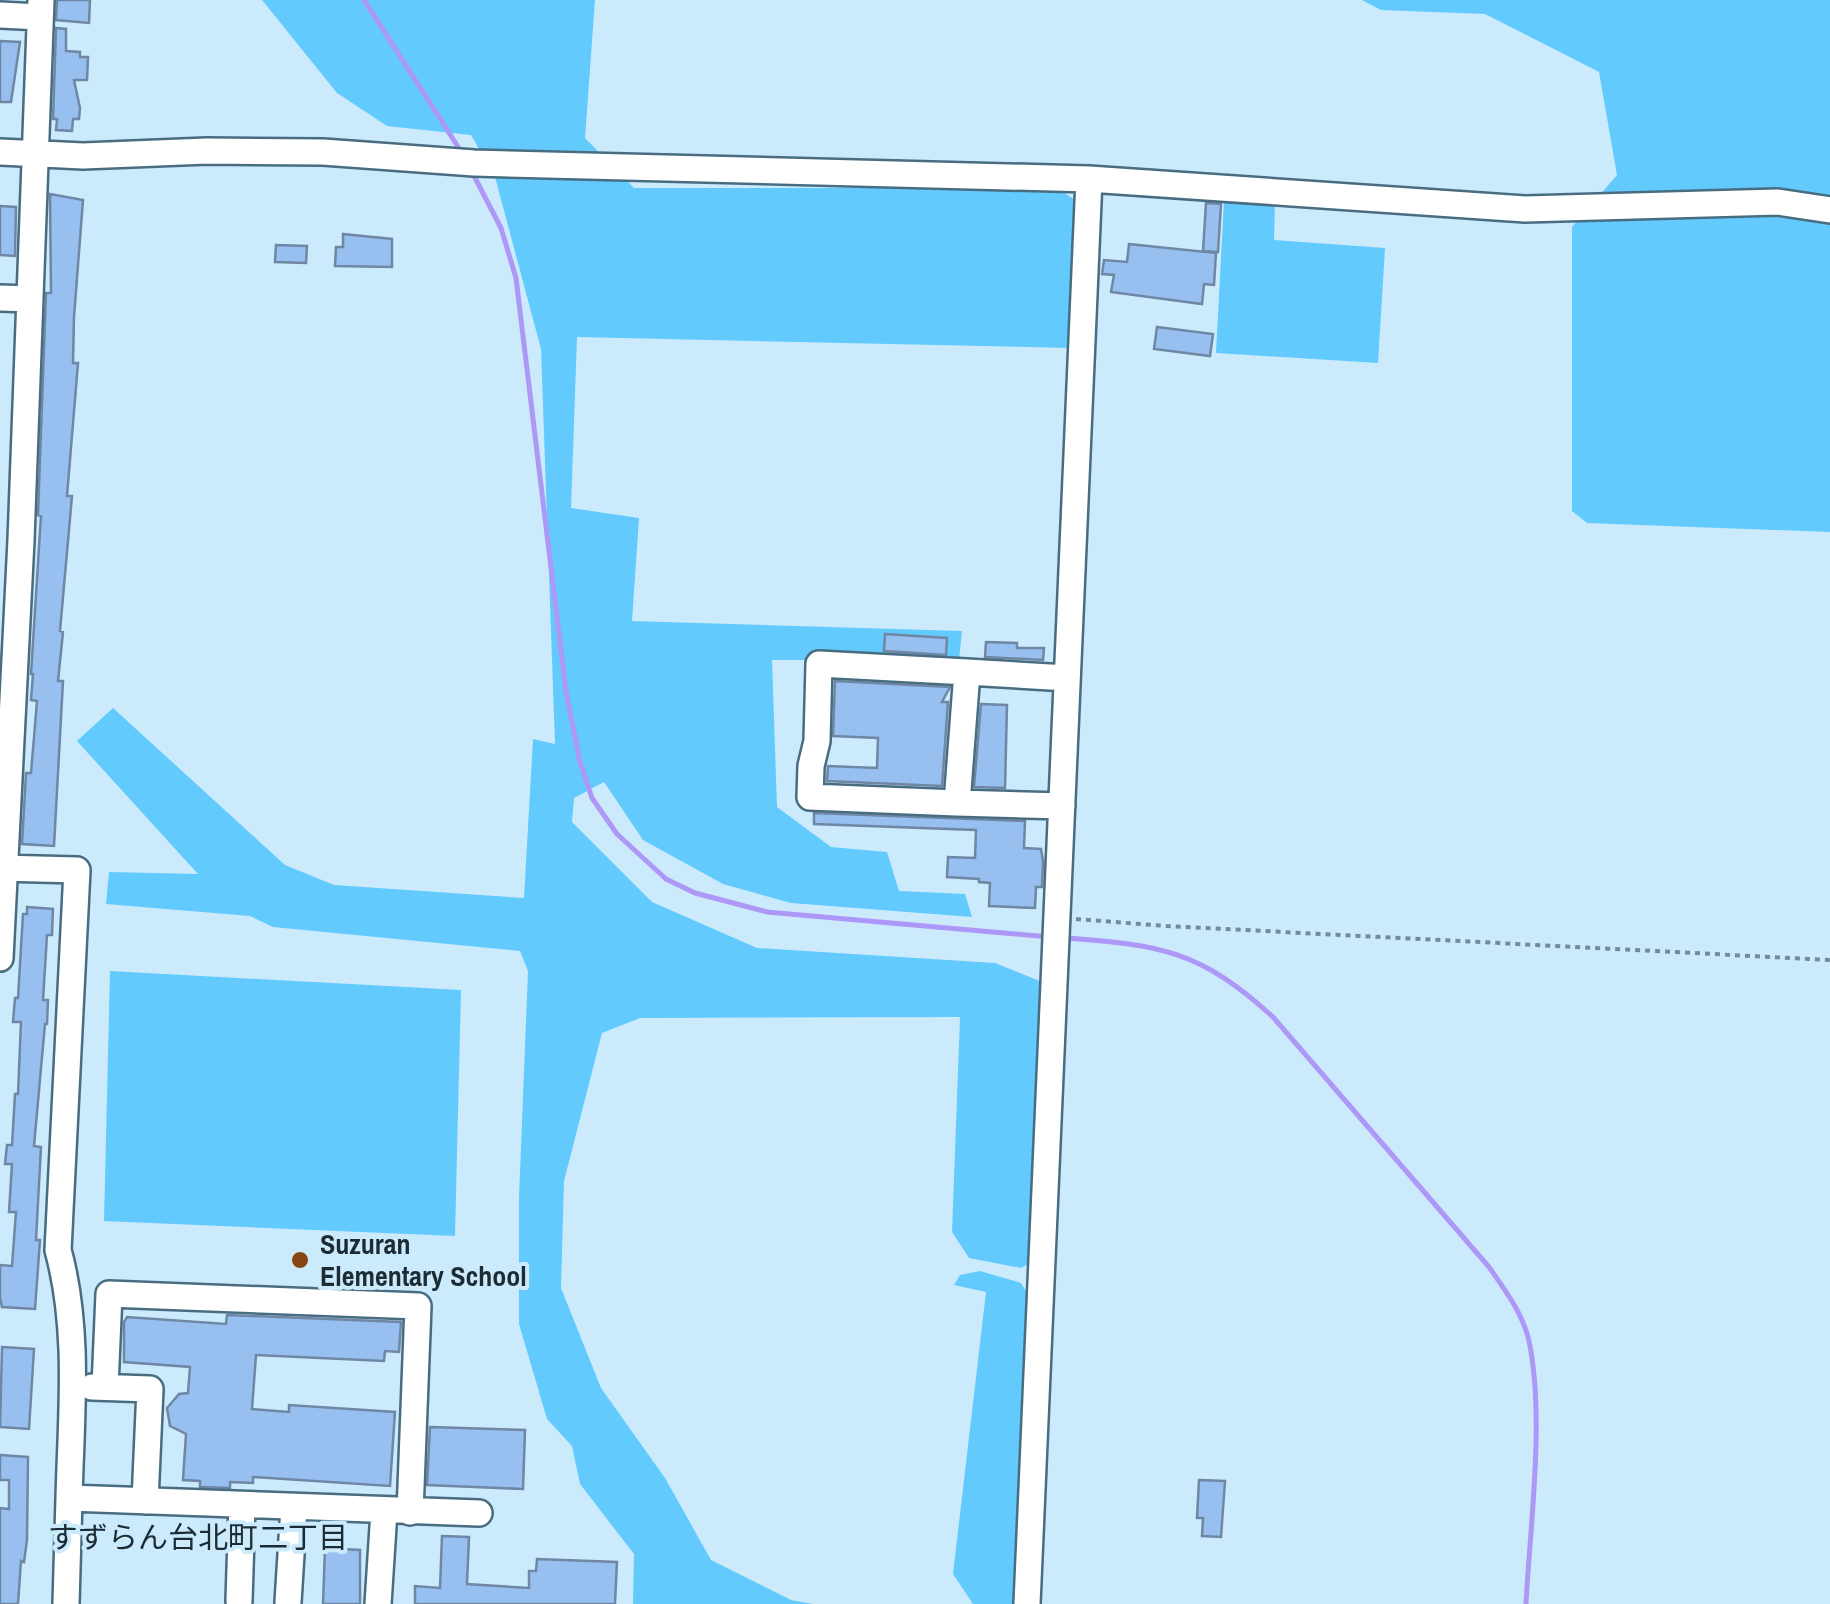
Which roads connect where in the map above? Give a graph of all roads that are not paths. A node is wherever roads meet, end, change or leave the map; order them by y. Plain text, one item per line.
1 (40, 9) edge
2 (0, 15) edge
3 (0, 152) edge
4 (35, 154) junction
5 (1089, 179) junction
6 (1830, 210) edge
7 (0, 298) edge
8 (30, 299) junction
9 (10, 539) edge
10 (967, 672) junction
11 (1067, 678) junction
12 (956, 803) junction
13 (1062, 806) junction
14 (2, 868) edge
15 (0, 958) edge
16 (72, 1386) junction
17 (105, 1387) junction
18 (69, 1498) junction
19 (146, 1502) junction
20 (242, 1506) junction
21 (294, 1508) junction
22 (384, 1511) junction
23 (410, 1512) junction
24 (479, 1513) dead end
25 (239, 1601) dead end
26 (288, 1602) edge
27 (66, 1604) edge
28 (378, 1604) edge
29 (1027, 1604) edge

1 - 2 street
1 - 4 street
3 - 4 street
4 - 5 street
4 - 8 street
5 - 6 street
5 - 11 street
7 - 8 street
8 - 9 street
9 - 14 street
10 - 11 street
10 - 12 street
10 - 12 street
11 - 13 street
12 - 13 street
13 - 29 street
14 - 15 street
14 - 16 street
16 - 17 street
16 - 18 street
17 - 19 street
17 - 23 street
18 - 19 street
18 - 27 street
19 - 20 street
20 - 21 street
20 - 25 street
21 - 22 street
21 - 26 street
22 - 23 street
22 - 28 street
23 - 24 street

